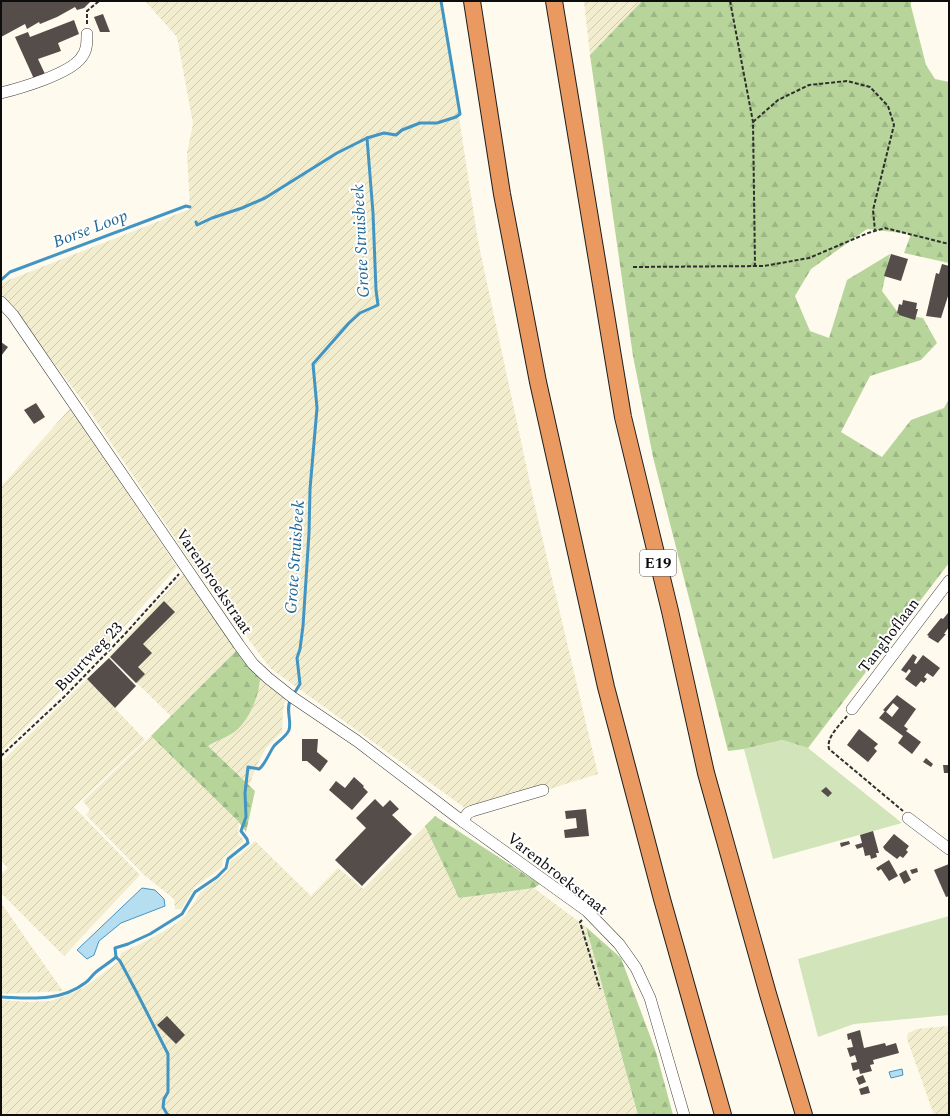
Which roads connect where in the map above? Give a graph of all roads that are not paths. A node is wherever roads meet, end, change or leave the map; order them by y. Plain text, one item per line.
1 (472, 1) edge
2 (554, 1) edge
3 (87, 34) road end
4 (1, 93) edge
5 (1, 302) edge
6 (949, 581) edge
7 (852, 709) road end
8 (543, 790) dead end
9 (908, 818) road end
10 (462, 821) junction
11 (949, 849) edge
12 (684, 1115) edge
13 (722, 1115) edge
14 (804, 1115) edge

1 - 13 highway
2 - 14 highway, E19
3 - 4 street
5 - 10 street, Varenbroekstraat
6 - 7 street, Tanghoflaan
8 - 10 street
9 - 11 street
10 - 12 street, Varenbroekstraat

